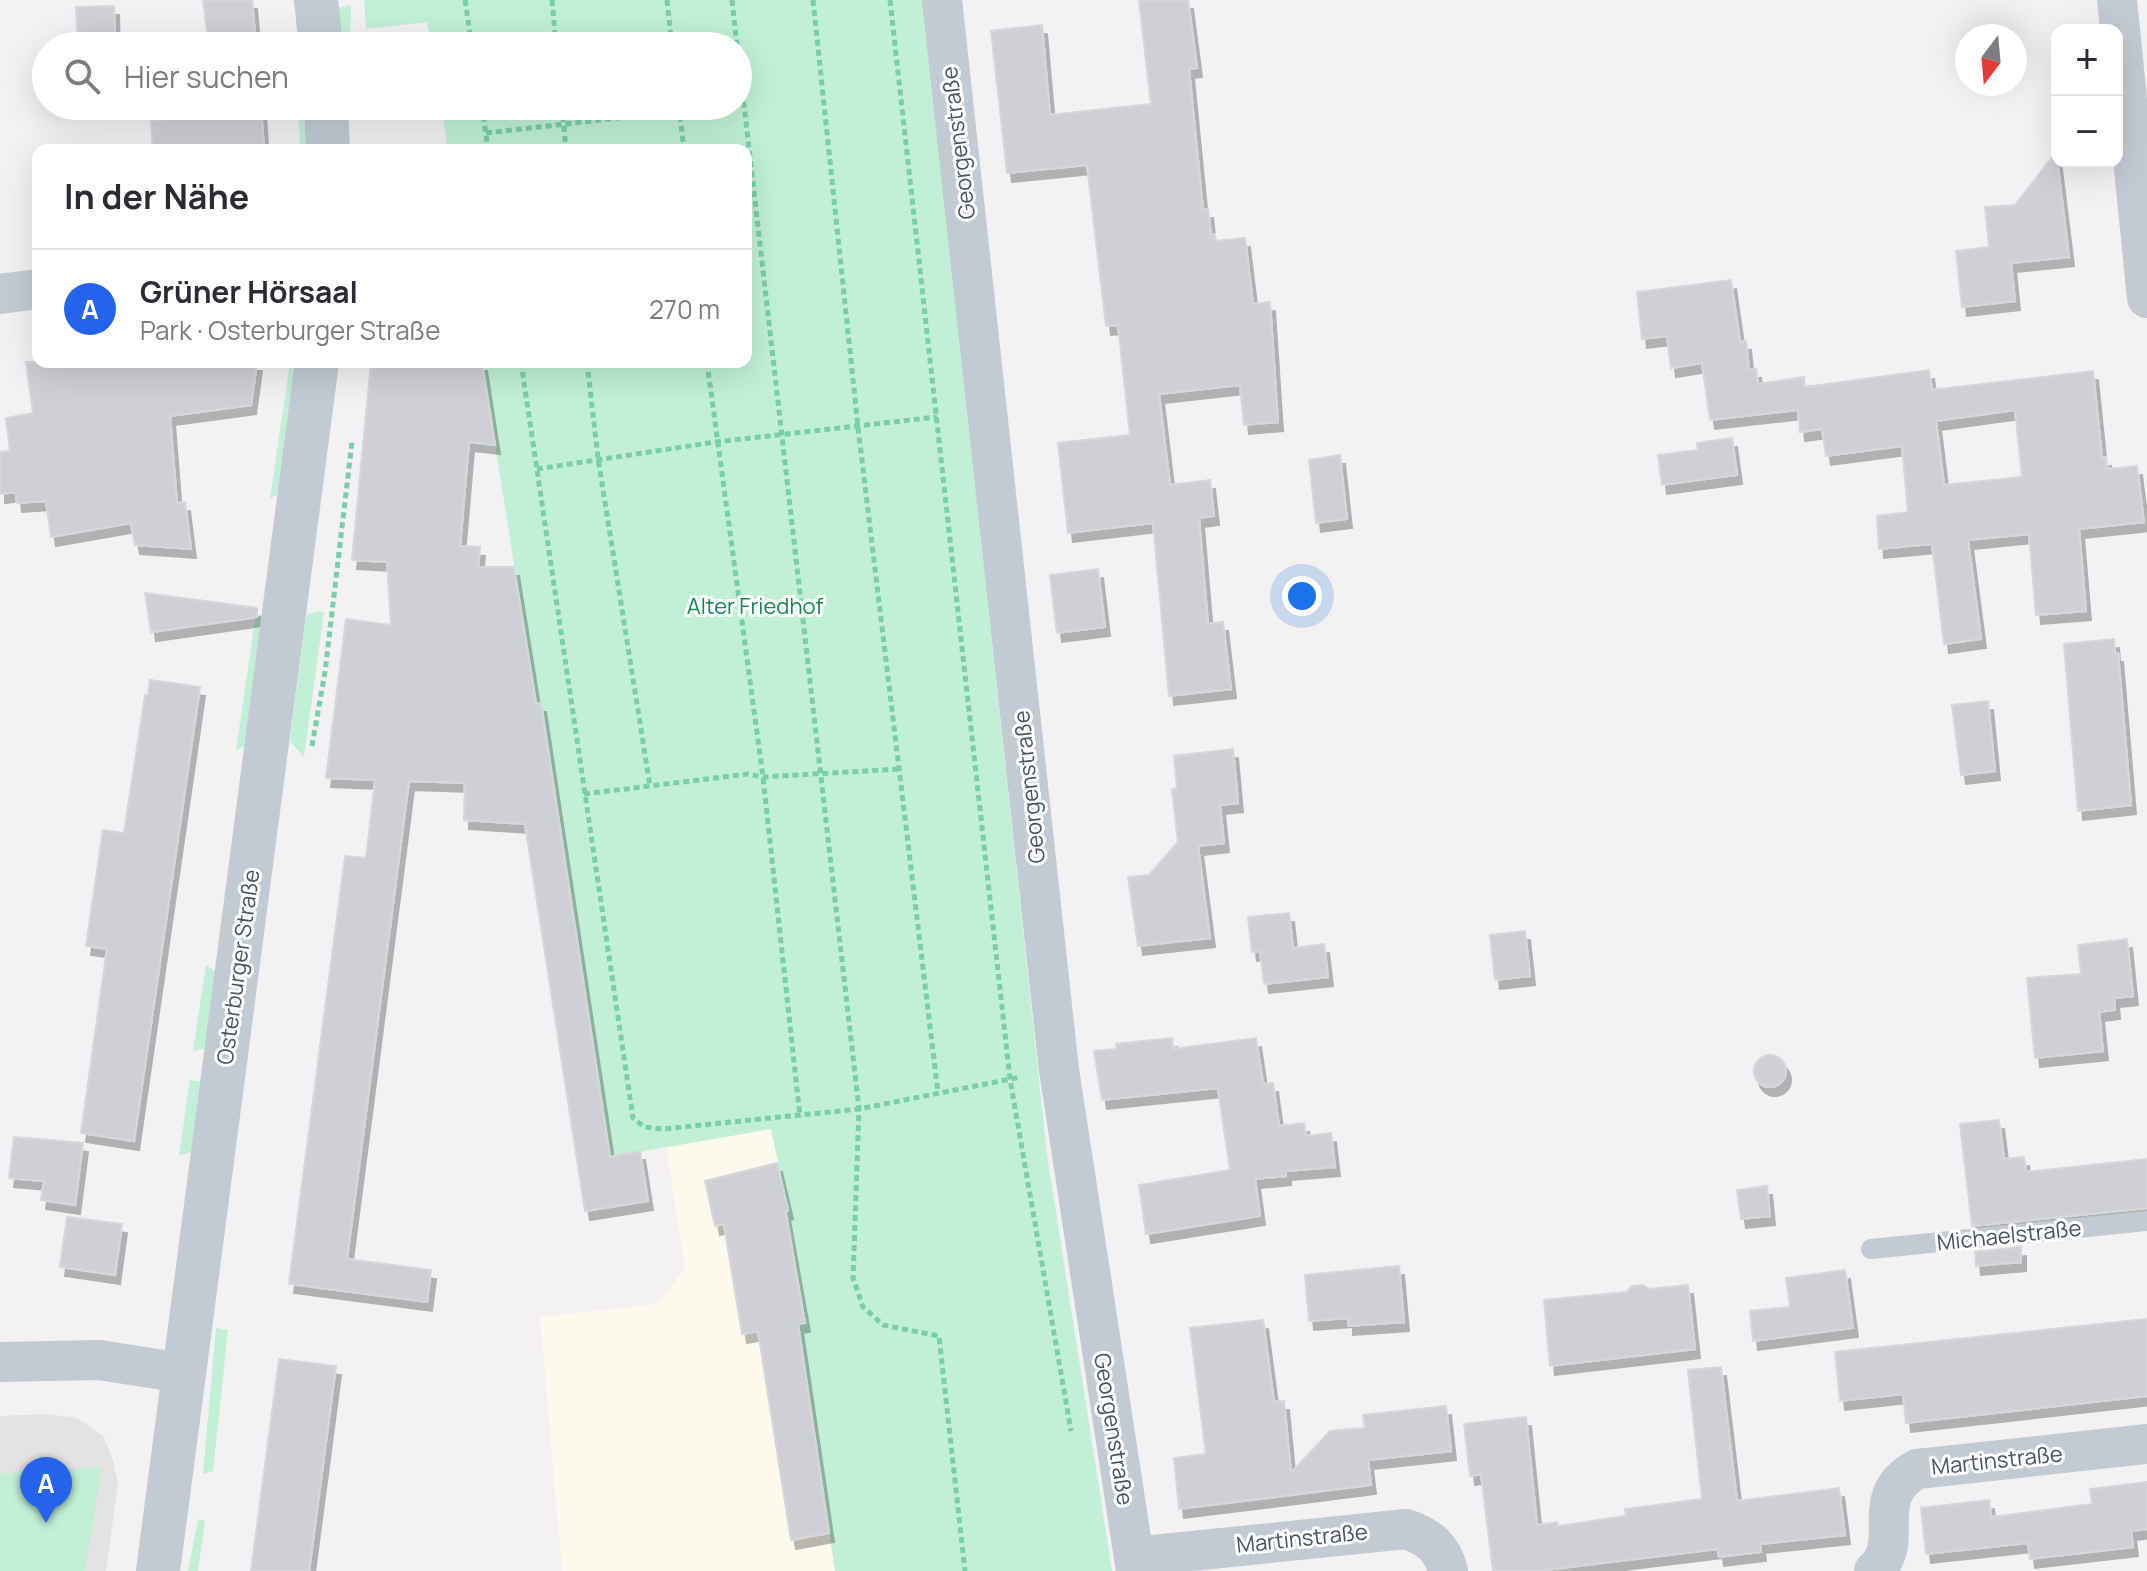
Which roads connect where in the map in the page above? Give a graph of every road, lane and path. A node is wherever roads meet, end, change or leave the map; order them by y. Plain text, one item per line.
1 (316, 0) edge
2 (465, 0) edge
3 (552, 0) edge
4 (667, 0) edge
5 (732, 0) edge
6 (813, 0) edge
7 (890, 0) edge
8 (942, 0) edge
9 (2117, 0) edge
10 (319, 32) edge
11 (470, 32) edge
12 (555, 32) edge
13 (670, 32) edge
14 (735, 32) edge
15 (327, 120) edge
16 (484, 120) edge
17 (564, 120) edge
18 (595, 120) edge
19 (680, 120) edge
20 (746, 120) edge
21 (564, 124) junction
22 (486, 133) junction
23 (328, 144) edge
24 (487, 144) edge
25 (566, 144) edge
26 (683, 144) edge
27 (748, 144) edge
28 (752, 177) edge
29 (32, 290) edge
30 (0, 294) edge
31 (2147, 298) edge
32 (316, 368) edge
33 (522, 368) edge
34 (588, 368) edge
35 (708, 368) edge
36 (937, 417) junction
37 (858, 427) junction
38 (781, 437) junction
39 (715, 442) junction
40 (598, 458) junction
41 (537, 469) junction
42 (899, 769) junction
43 (821, 775) junction
44 (763, 777) junction
45 (650, 786) junction
46 (584, 794) junction
47 (1059, 1070) junction
48 (1010, 1079) junction
49 (938, 1093) junction
50 (859, 1109) junction
51 (800, 1117) junction
52 (2147, 1221) edge
53 (1871, 1249) dead end
54 (0, 1362) edge
55 (183, 1373) junction
56 (1071, 1433) dead end
57 (2147, 1444) edge
58 (1135, 1564) edge
59 (158, 1571) edge
60 (965, 1571) edge
61 (1448, 1571) edge
62 (1874, 1571) edge

1 - 10 street
2 - 11 path
3 - 12 path
4 - 13 path
5 - 14 path
6 - 37 path
7 - 36 path
8 - 47 street, Georgenstraße
9 - 31 street
15 - 23 street
16 - 22 path
17 - 21 path
18 - 21 path
19 - 26 path
20 - 27 path
21 - 22 path
21 - 25 path
22 - 24 path
28 - 38 path
29 - 30 street
32 - 55 street, Osterburger Straße
33 - 41 path
34 - 40 path
35 - 39 path
36 - 37 path
36 - 48 path
37 - 38 path
37 - 42 path
38 - 39 path
38 - 43 path
39 - 40 path
39 - 44 path
40 - 41 path
40 - 45 path
41 - 46 path
42 - 43 path
42 - 49 path
43 - 44 path
43 - 50 path
44 - 45 path
44 - 51 path
45 - 46 path
46 - 51 path
47 - 48 path
47 - 58 street, Georgenstraße
48 - 49 path
48 - 56 path
49 - 50 path
50 - 51 path
50 - 60 path
52 - 53 lane, Michaelstraße
54 - 55 street
55 - 59 street, Osterburger Straße
57 - 62 street, Martinstraße
58 - 61 street, Martinstraße

